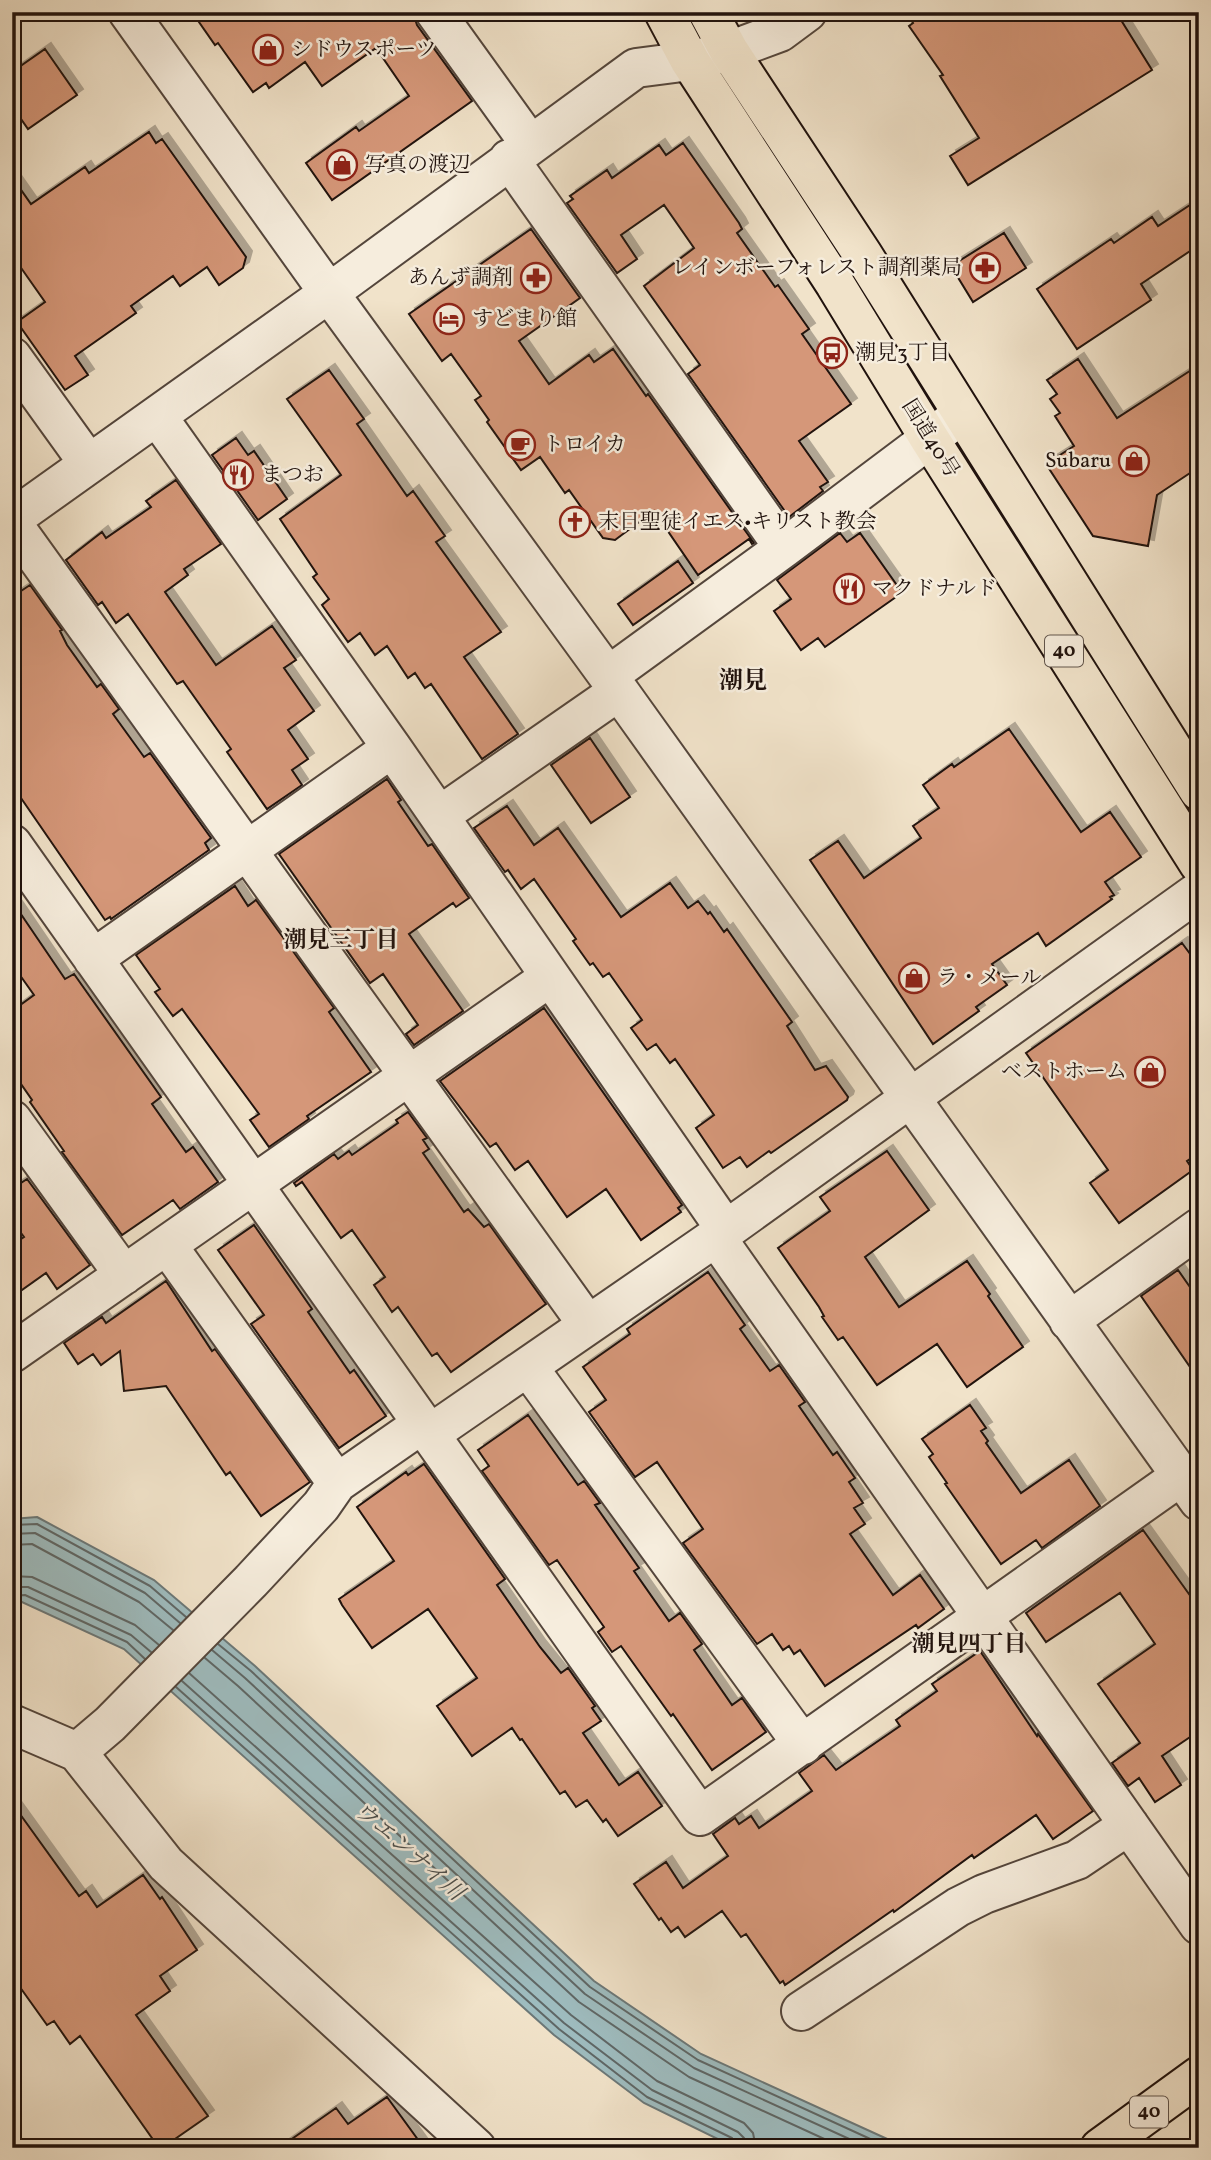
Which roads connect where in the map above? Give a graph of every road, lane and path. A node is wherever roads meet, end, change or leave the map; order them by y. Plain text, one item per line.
1 (128, 12) edge
2 (435, 12) edge
3 (664, 12) edge
4 (708, 12) edge
5 (807, 12) edge
6 (729, 51) junction
7 (690, 61) junction
8 (519, 151) junction
9 (329, 293) junction
10 (12, 357) edge
11 (962, 414) junction
12 (157, 416) junction
13 (929, 438) junction
14 (89, 464) junction
15 (12, 521) edge
16 (784, 548) junction
17 (614, 683) junction
18 (392, 748) junction
19 (1199, 792) edge
20 (439, 816) junction
21 (12, 844) edge
22 (246, 851) junction
23 (1199, 864) edge
24 (23, 883) edge
25 (1199, 891) edge
26 (93, 959) junction
27 (550, 977) junction
28 (408, 1077) junction
29 (911, 1098) junction
30 (12, 1120) edge
31 (253, 1185) junction
32 (1199, 1228) edge
33 (721, 1234) junction
34 (167, 1245) junction
35 (124, 1275) junction
36 (1069, 1321) junction
37 (587, 1325) junction
38 (12, 1353) edge
39 (528, 1367) junction
40 (426, 1429) junction
41 (337, 1483) junction
42 (1190, 1488) edge
43 (983, 1616) junction
44 (12, 1724) edge
45 (803, 1745) junction
46 (77, 1752) junction
47 (1129, 1825) junction
48 (1199, 1925) edge
49 (802, 2011) dead end
50 (1199, 2076) edge
51 (476, 2148) edge
52 (1100, 2148) edge

1 - 9 street
2 - 8 street
3 - 7 highway, 国道40号 / 40
4 - 6 highway, 国道40号 / 40
5 - 6 street
6 - 7 street
6 - 11 highway, 国道40号 / 40
7 - 8 street
7 - 13 highway, 国道40号 / 40
8 - 9 street
8 - 16 street
9 - 12 street
9 - 17 street
10 - 14 street
11 - 13 street
11 - 19 highway, 国道40号 / 40
12 - 14 street
12 - 18 street
13 - 16 street
13 - 23 highway, 国道40号 / 40
14 - 15 street
15 - 22 street
16 - 17 street
17 - 20 street
17 - 29 street
18 - 20 street
18 - 22 street
20 - 27 street
21 - 24 street
22 - 26 street
22 - 28 street
24 - 26 street
25 - 29 street
26 - 31 street
27 - 28 street
27 - 33 street
28 - 31 street
28 - 37 street
29 - 33 street
29 - 36 street
30 - 35 street
31 - 34 street
31 - 40 street
32 - 36 street
33 - 37 street
33 - 43 street
34 - 35 street
34 - 41 street
35 - 38 street
36 - 42 street
37 - 39 street
39 - 40 street
39 - 45 street
40 - 41 street
40 - 45 street
41 - 46 street
42 - 43 street
43 - 45 street
43 - 47 street
44 - 46 street
46 - 51 street
47 - 48 street
47 - 49 street
50 - 52 highway, 40

